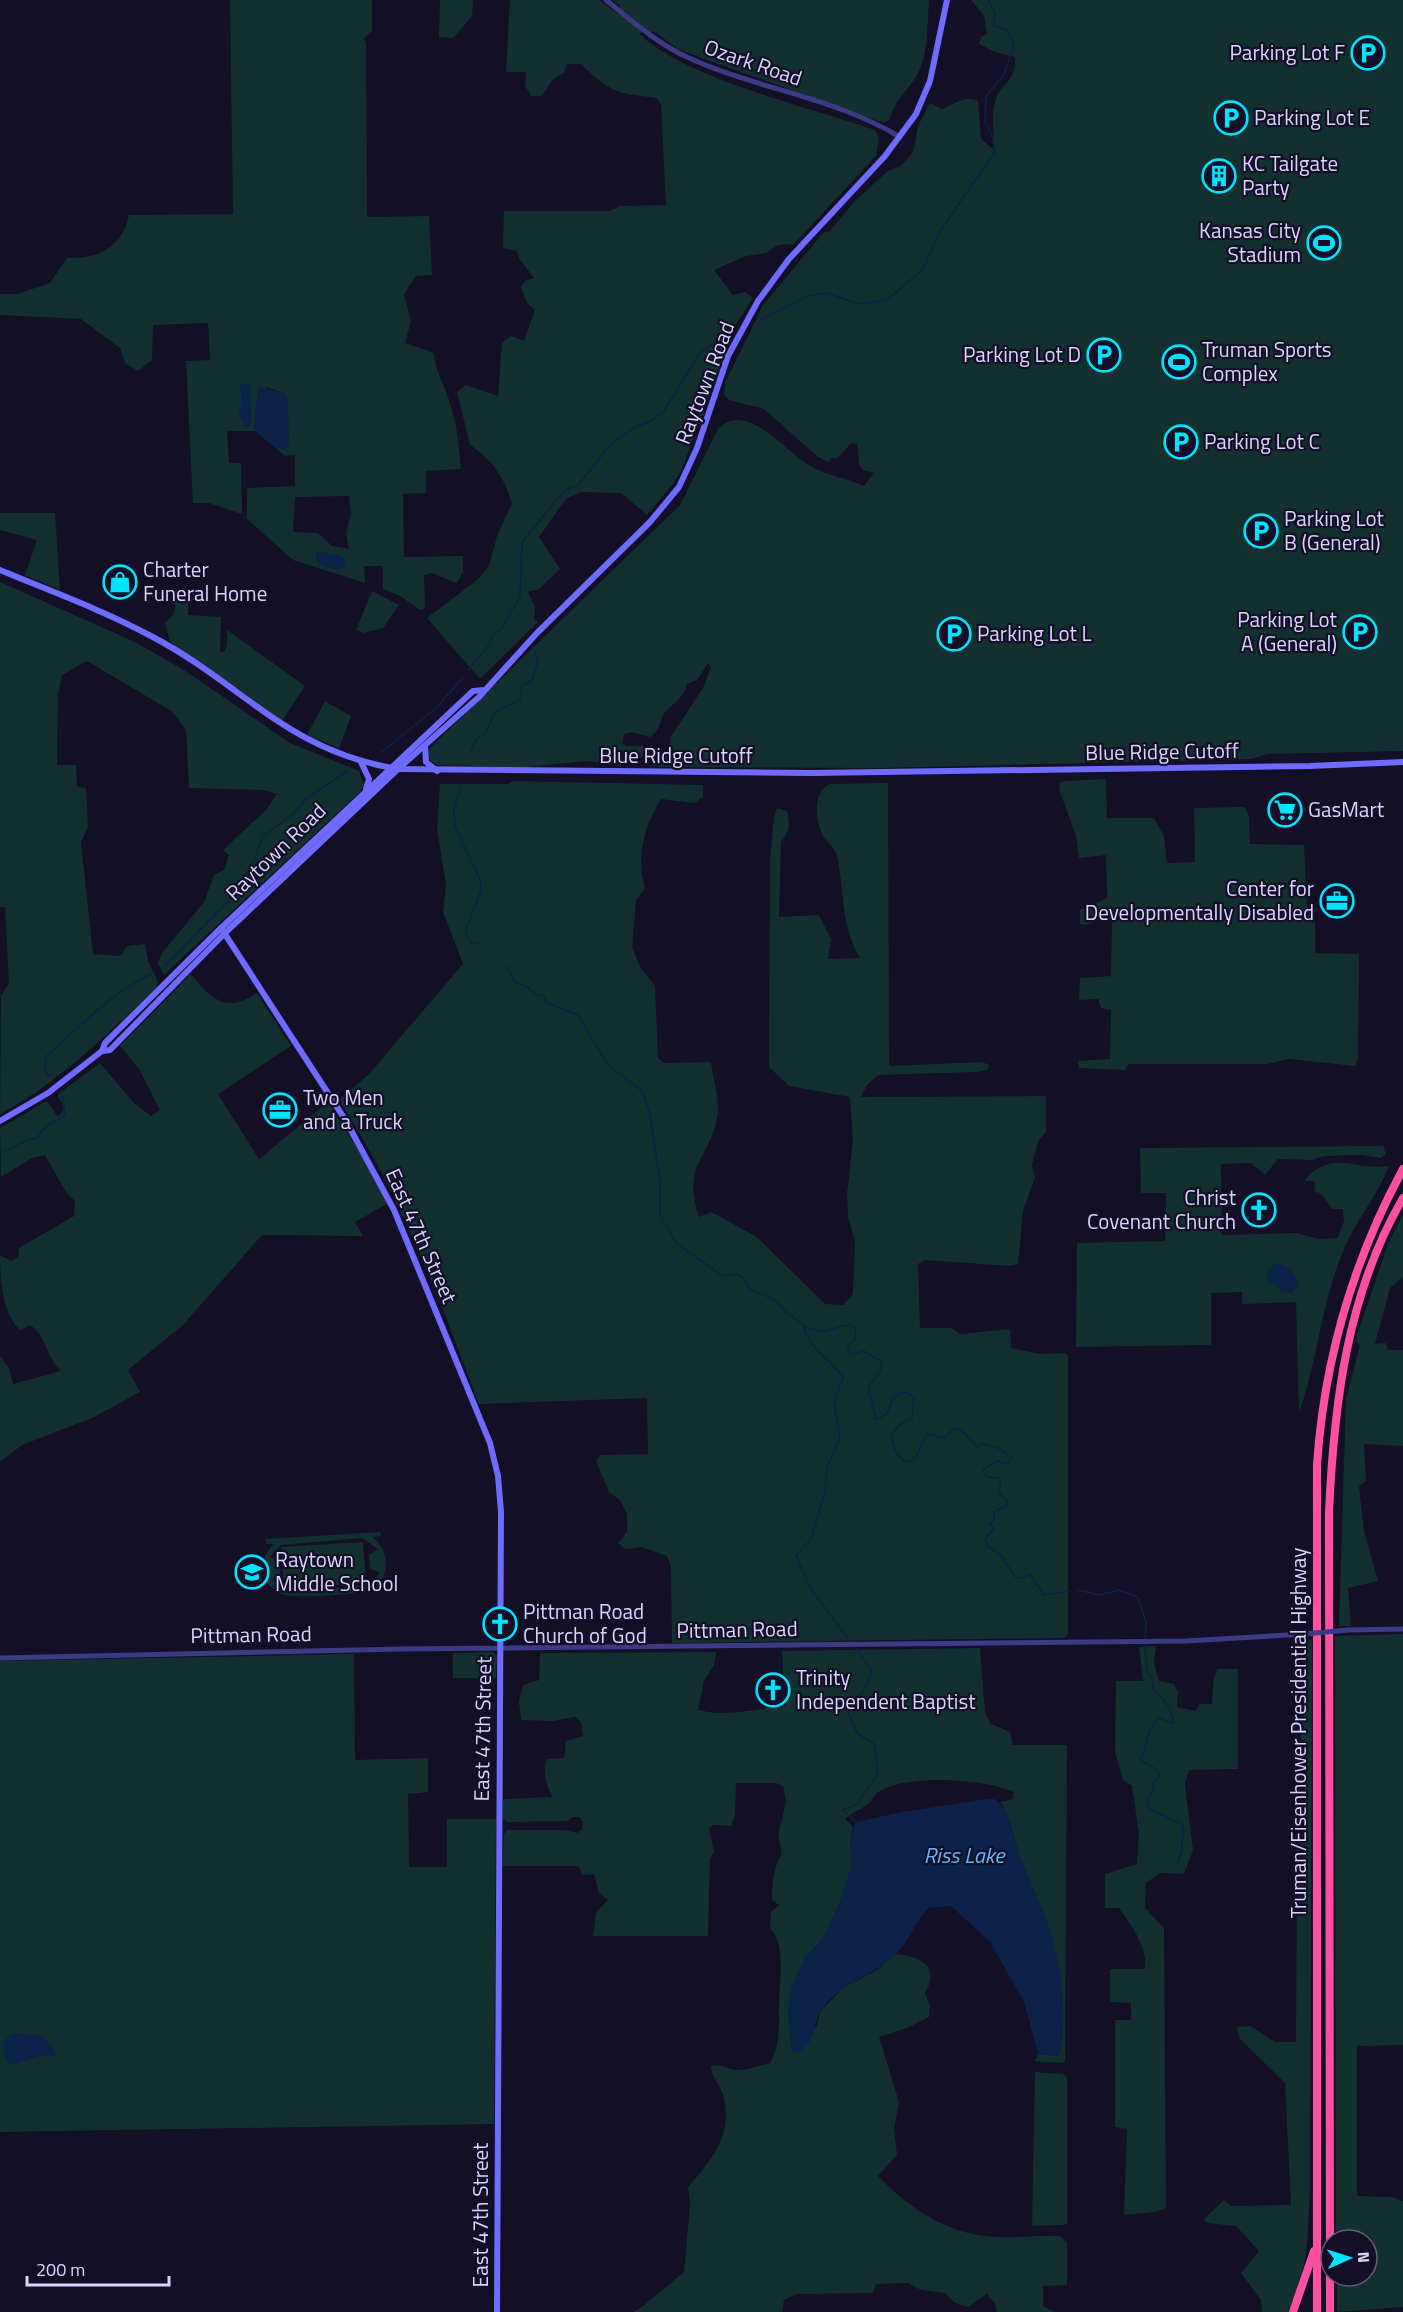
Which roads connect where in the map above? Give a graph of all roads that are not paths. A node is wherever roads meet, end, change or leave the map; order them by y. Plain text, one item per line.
1 (606, 0) edge
2 (947, 2) edge
3 (900, 137) junction
4 (0, 570) edge
5 (484, 690) junction
6 (425, 746) junction
7 (361, 762) junction
8 (1403, 762) edge
9 (389, 768) junction
10 (398, 769) junction
11 (437, 771) junction
12 (366, 789) junction
13 (223, 930) junction
14 (0, 1121) edge
15 (1403, 1169) edge
16 (1403, 1198) edge
17 (1403, 1629) edge
18 (500, 1649) junction
19 (0, 1658) edge
20 (1317, 2239) junction
21 (497, 2312) edge
22 (1293, 2312) edge
23 (1317, 2312) edge
24 (1330, 2312) edge

1 - 3 street, Ozark Road
2 - 3 main road, Raytown Road
3 - 5 main road, Raytown Road
4 - 7 main road, Blue Ridge Cutoff
5 - 6 main road, Raytown Road
5 - 9 main road, Raytown Road
6 - 10 main road, Raytown Road
6 - 11 main road
7 - 9 main road, Blue Ridge Cutoff
7 - 12 main road
8 - 11 main road, Blue Ridge Cutoff
9 - 10 main road, Blue Ridge Cutoff
9 - 12 main road, Raytown Road
10 - 11 main road, Blue Ridge Cutoff
10 - 13 main road, Raytown Road
12 - 13 main road, Raytown Road
13 - 14 main road, Raytown Road
13 - 18 main road, East 47th Street
15 - 20 highway, Truman/Eisenhower Presidential Highway
16 - 24 highway, Truman/Eisenhower Presidential Highway
17 - 18 street, Pittman Road, bridge
18 - 19 street, Pittman Road
18 - 21 main road, East 47th Street
20 - 22 highway
20 - 23 highway, Truman/Eisenhower Presidential Highway

